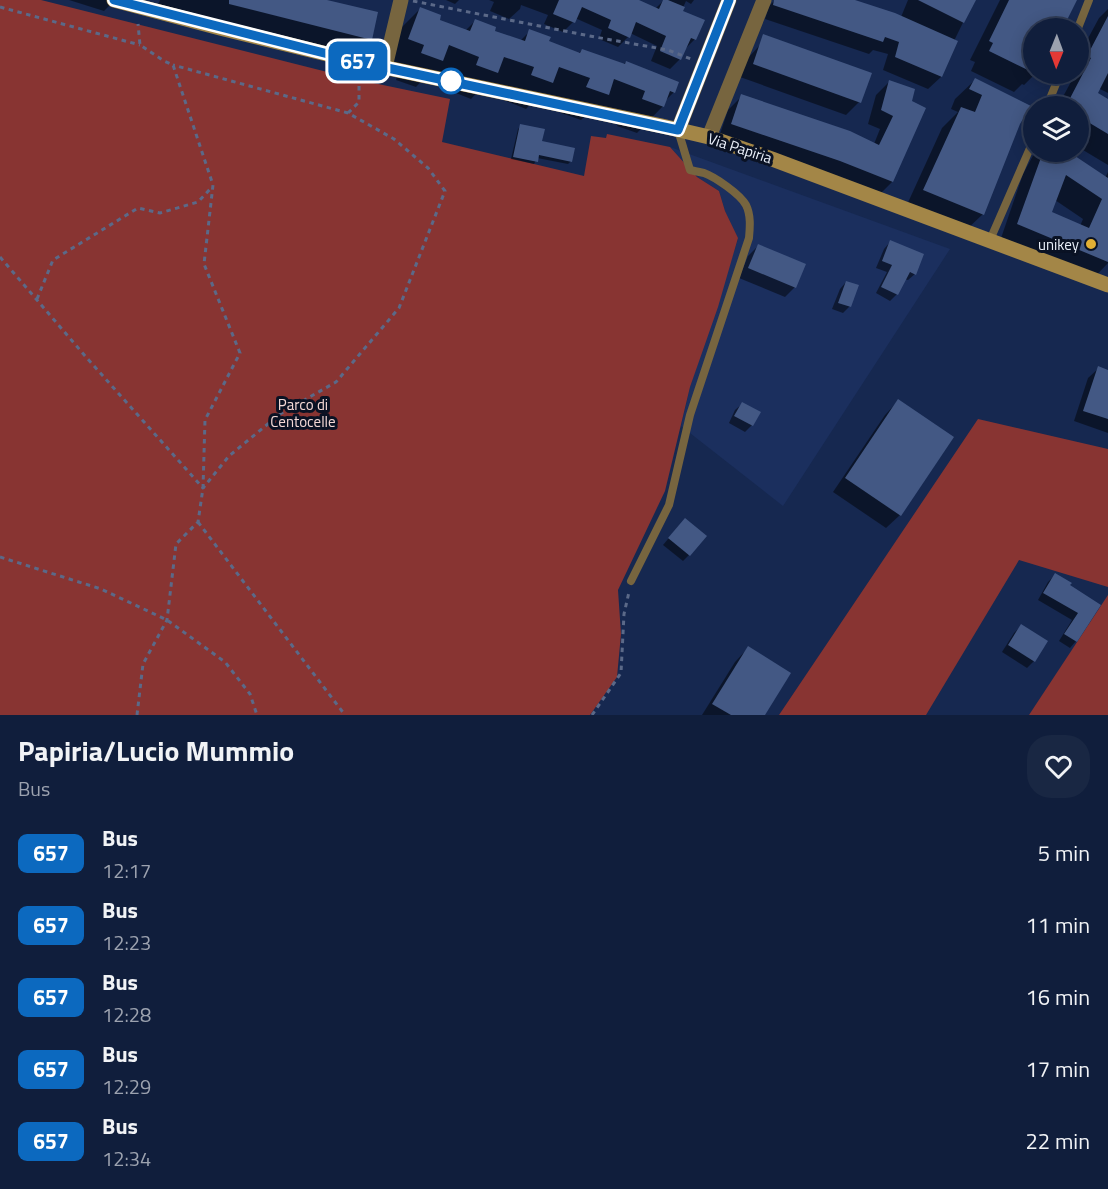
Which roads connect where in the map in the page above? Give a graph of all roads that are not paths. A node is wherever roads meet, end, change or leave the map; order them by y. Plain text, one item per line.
1 (114, 0) edge
2 (401, 0) edge
3 (729, 0) edge
4 (764, 0) edge
5 (1089, 0) edge
6 (148, 4) edge
7 (1082, 18) edge
8 (385, 67) junction
9 (678, 130) junction
10 (708, 137) junction
11 (1024, 162) edge
12 (990, 240) junction
13 (1108, 285) edge
14 (631, 581) road end

1 - 6 street, Via Papiria
2 - 8 street
3 - 9 street
4 - 10 street
5 - 7 lane
6 - 8 street, Via Papiria
8 - 9 street, Via Papiria
9 - 10 street, Via Papiria
9 - 14 lane
10 - 12 street, Via Papiria
11 - 12 lane
12 - 13 street, Via Papiria

